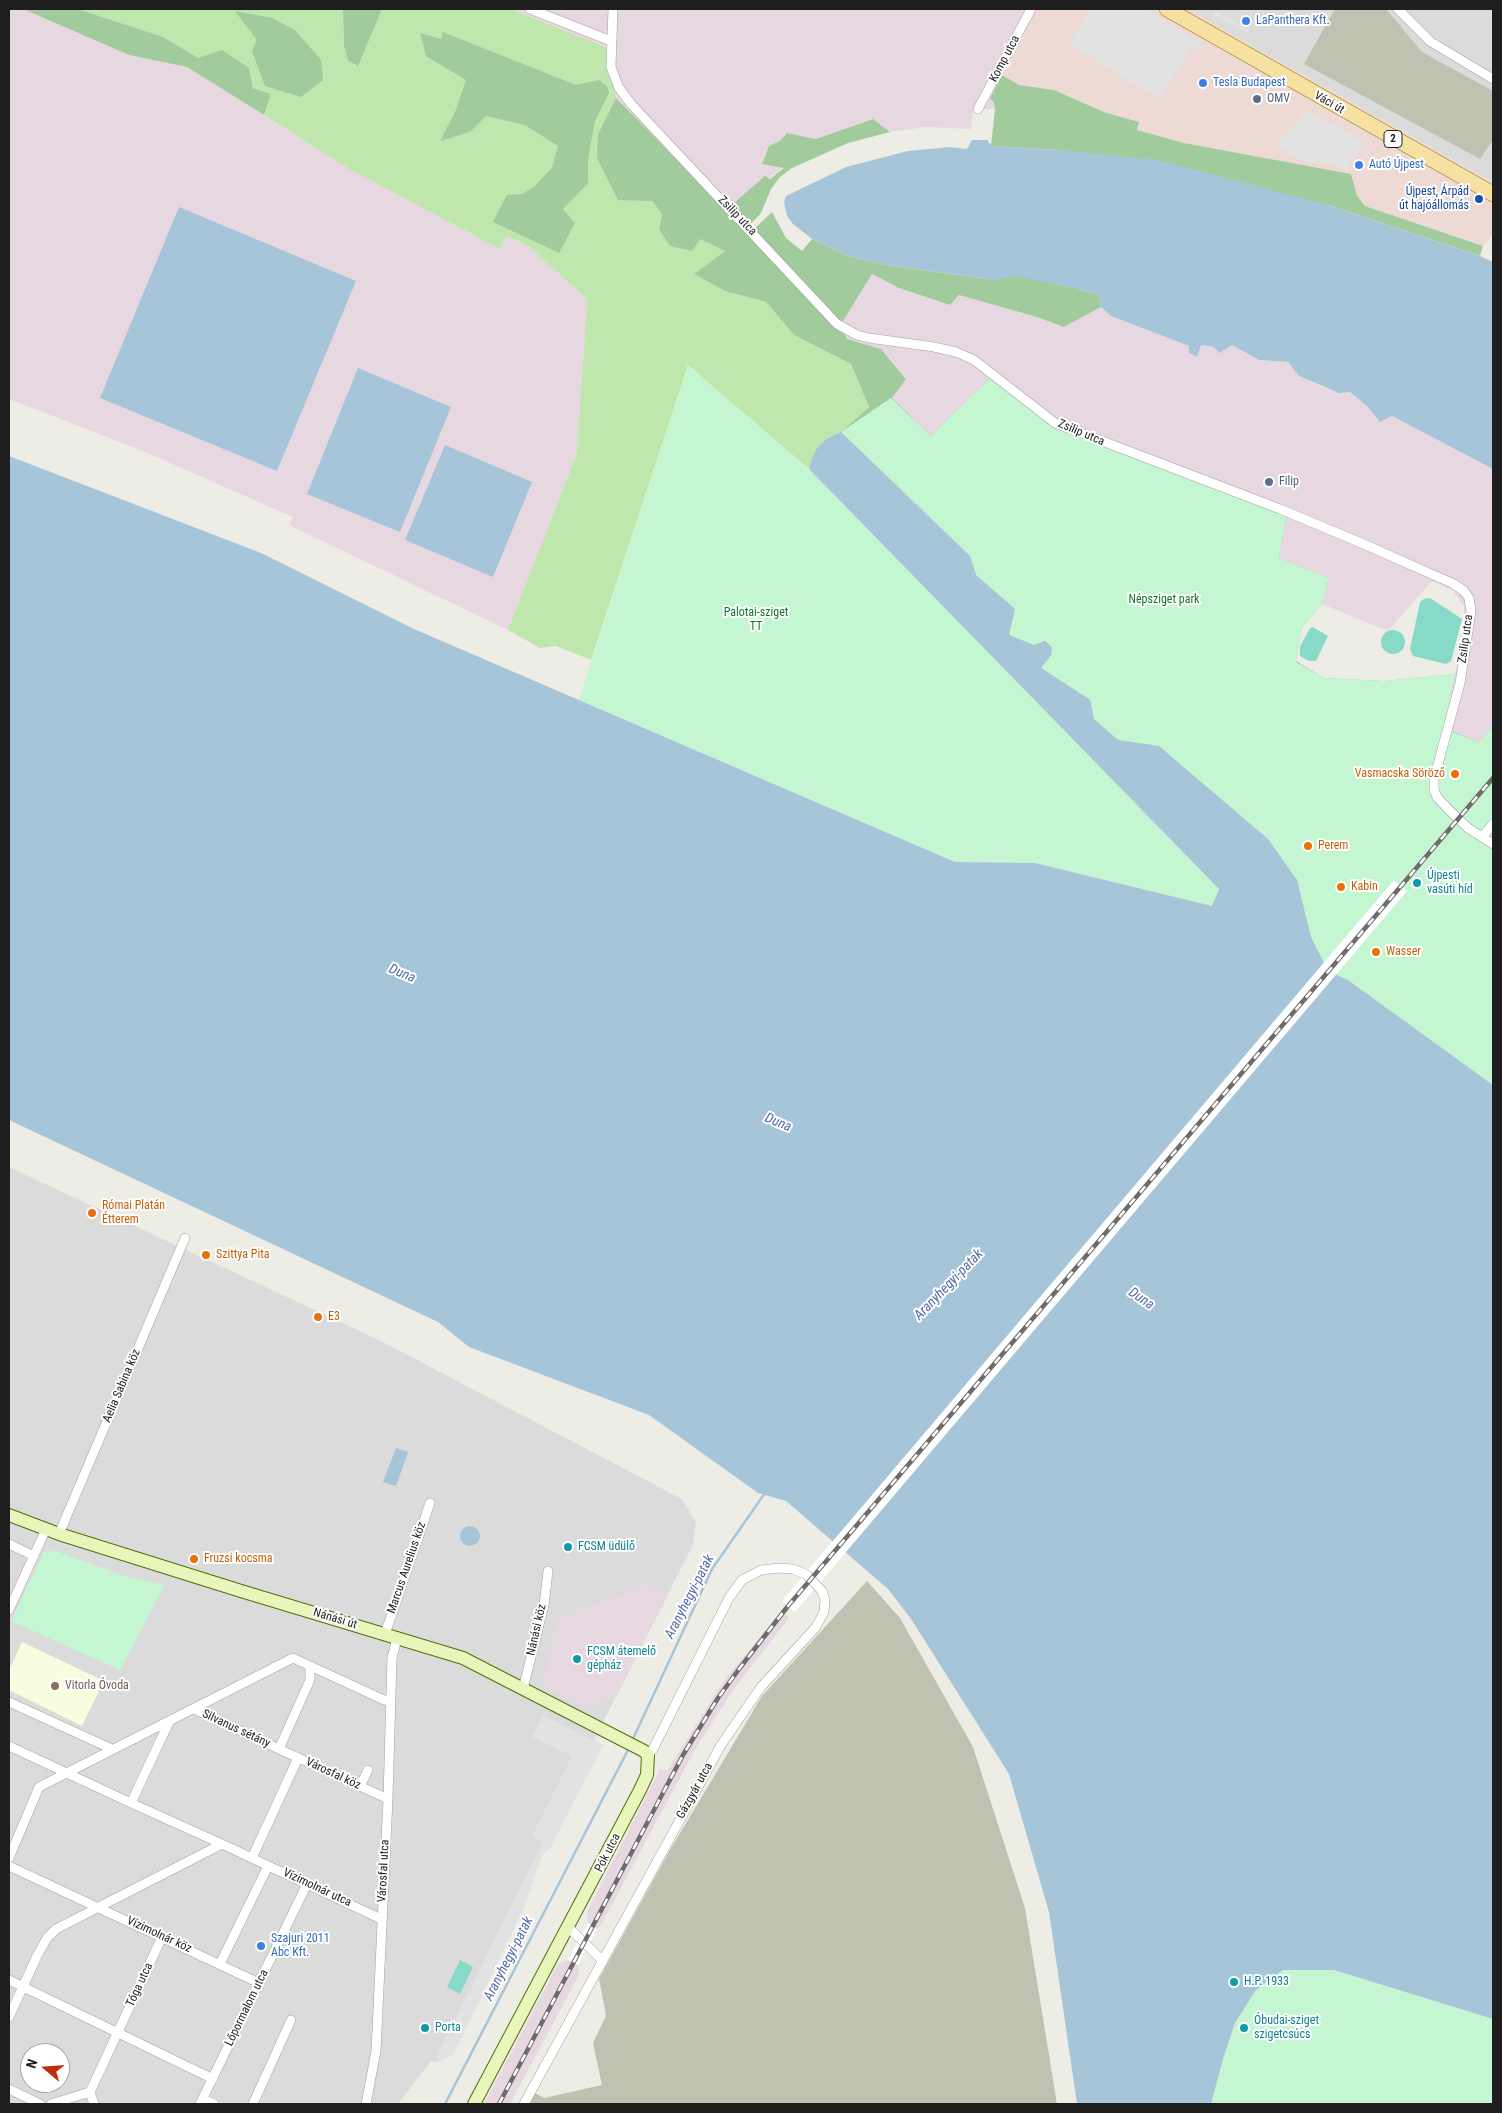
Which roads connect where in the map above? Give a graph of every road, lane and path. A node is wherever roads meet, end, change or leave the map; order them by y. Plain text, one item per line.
1 (530, 9) edge
2 (613, 9) edge
3 (1031, 9) edge
4 (1398, 9) edge
5 (1172, 10) edge
6 (611, 41) junction
7 (1493, 79) edge
8 (978, 109) dead end
9 (1493, 194) edge
10 (1493, 824) edge
11 (1482, 837) junction
12 (1493, 844) edge
13 (185, 1238) dead end
14 (430, 1503) dead end
15 (9, 1515) edge
16 (46, 1529) junction
17 (59, 1534) junction
18 (9, 1544) edge
19 (34, 1556) junction
20 (548, 1571) dead end
21 (729, 1598) joint
22 (9, 1610) edge
23 (391, 1636) junction
24 (310, 1667) junction
25 (523, 1689) junction
26 (391, 1701) junction
27 (9, 1702) edge
28 (194, 1709) junction
29 (169, 1722) junction
30 (9, 1746) edge
31 (112, 1749) junction
32 (279, 1749) junction
33 (646, 1753) junction
34 (298, 1758) junction
35 (368, 1770) dead end
36 (67, 1772) junction
37 (360, 1786) junction
38 (388, 1799) junction
39 (131, 1803) junction
40 (222, 1844) junction
41 (9, 1858) edge
42 (252, 1858) junction
43 (9, 1866) edge
44 (268, 1866) junction
45 (307, 1884) junction
46 (97, 1908) junction
47 (381, 1919) junction
48 (568, 1928) junction
49 (162, 1936) junction
50 (603, 1961) junction
51 (220, 1964) junction
52 (9, 1980) edge
53 (259, 1983) junction
54 (23, 1986) junction
55 (9, 2017) edge
56 (291, 2020) dead end
57 (118, 2033) junction
58 (212, 2079) junction
59 (9, 2089) edge
60 (90, 2092) junction
61 (201, 2102) edge
62 (40, 2104) edge
63 (52, 2104) edge
64 (94, 2104) edge
65 (214, 2104) edge
66 (253, 2104) edge
67 (366, 2104) edge
68 (474, 2104) edge
69 (524, 2104) edge

1 - 6 street
2 - 6 street, Zsilip utca
3 - 8 street, Komp utca
4 - 7 street
5 - 9 main road, Váci út / 2
6 - 11 street, Zsilip utca
10 - 11 street
11 - 12 street, Zsilip utca
13 - 17 street, Aelia Sabina köz
14 - 23 street, Marcus Aurelius köz
15 - 16 street, Nánási út
16 - 17 street, Nánási út
16 - 19 street
17 - 23 street, Nánási út
18 - 19 street
19 - 22 street
20 - 25 street, Nánási köz
21 - 33 street, Pók utca
21 - 50 street, Gázgyár utca
23 - 25 street, Nánási út
23 - 26 street, Városfal utca
24 - 26 street, Silvanus sétány
24 - 28 street, Silvanus sétány
24 - 32 street, Silvanus sétány
25 - 33 street, Nánási út
26 - 38 street, Városfal utca
27 - 31 street
28 - 29 street, Silvanus sétány
28 - 32 street, Silvanus sétány
29 - 31 street, Silvanus sétány
29 - 39 street
30 - 36 street
31 - 36 street, Silvanus sétány
32 - 34 street, Városfal köz
33 - 48 street, Pók utca
34 - 37 street, Városfal köz
34 - 42 street
35 - 37 street
36 - 39 street
36 - 41 street, Silvanus sétány
37 - 38 street, Városfal köz
38 - 47 street, Városfal utca
39 - 40 street, Vízimolnár utca
40 - 42 street, Vízimolnár utca
40 - 46 street
42 - 44 street, Vízimolnár utca
43 - 46 street
44 - 45 street, Vízimolnár utca
44 - 51 street
45 - 47 street, Vízimolnár utca
45 - 53 street, Lőpormalom utca
46 - 49 street, Vízimolnár köz
46 - 54 street
47 - 67 street, Városfal utca
48 - 50 street
48 - 68 street, Pók utca
49 - 51 street, Vízimolnár köz
49 - 57 street, Tóga utca
50 - 69 street, Gázgyár utca
51 - 53 street, Vízimolnár köz
52 - 54 street
53 - 58 street, Lőpormalom utca
54 - 55 street
54 - 57 street
56 - 66 street
57 - 58 street
57 - 60 street, Tóga utca
58 - 61 street, Lőpormalom utca
59 - 62 street
60 - 63 street
60 - 64 street
61 - 65 street

